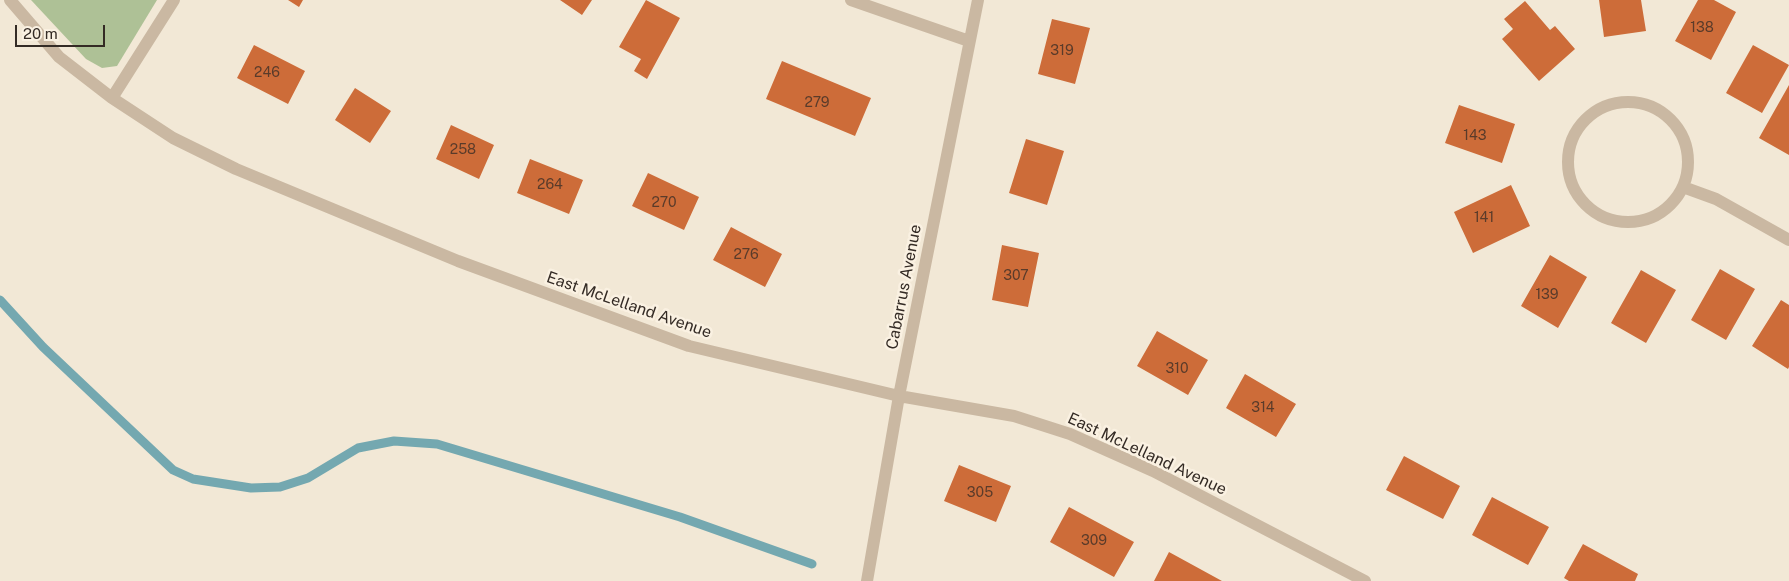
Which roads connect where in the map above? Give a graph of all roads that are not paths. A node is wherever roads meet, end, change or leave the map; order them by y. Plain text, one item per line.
1 (10, 0) edge
2 (174, 0) edge
3 (851, 0) edge
4 (978, 0) edge
5 (969, 41) junction
6 (112, 98) junction
7 (1683, 187) junction
8 (1789, 240) edge
9 (900, 396) junction
10 (867, 581) edge
11 (1365, 581) edge

1 - 6 street, East McLelland Avenue
2 - 6 street
3 - 5 street
4 - 5 street, Cabarrus Avenue
5 - 9 street, Cabarrus Avenue
6 - 9 street, East McLelland Avenue
7 - 7 street
7 - 8 street
9 - 10 street, Cabarrus Avenue
9 - 11 street, East McLelland Avenue

